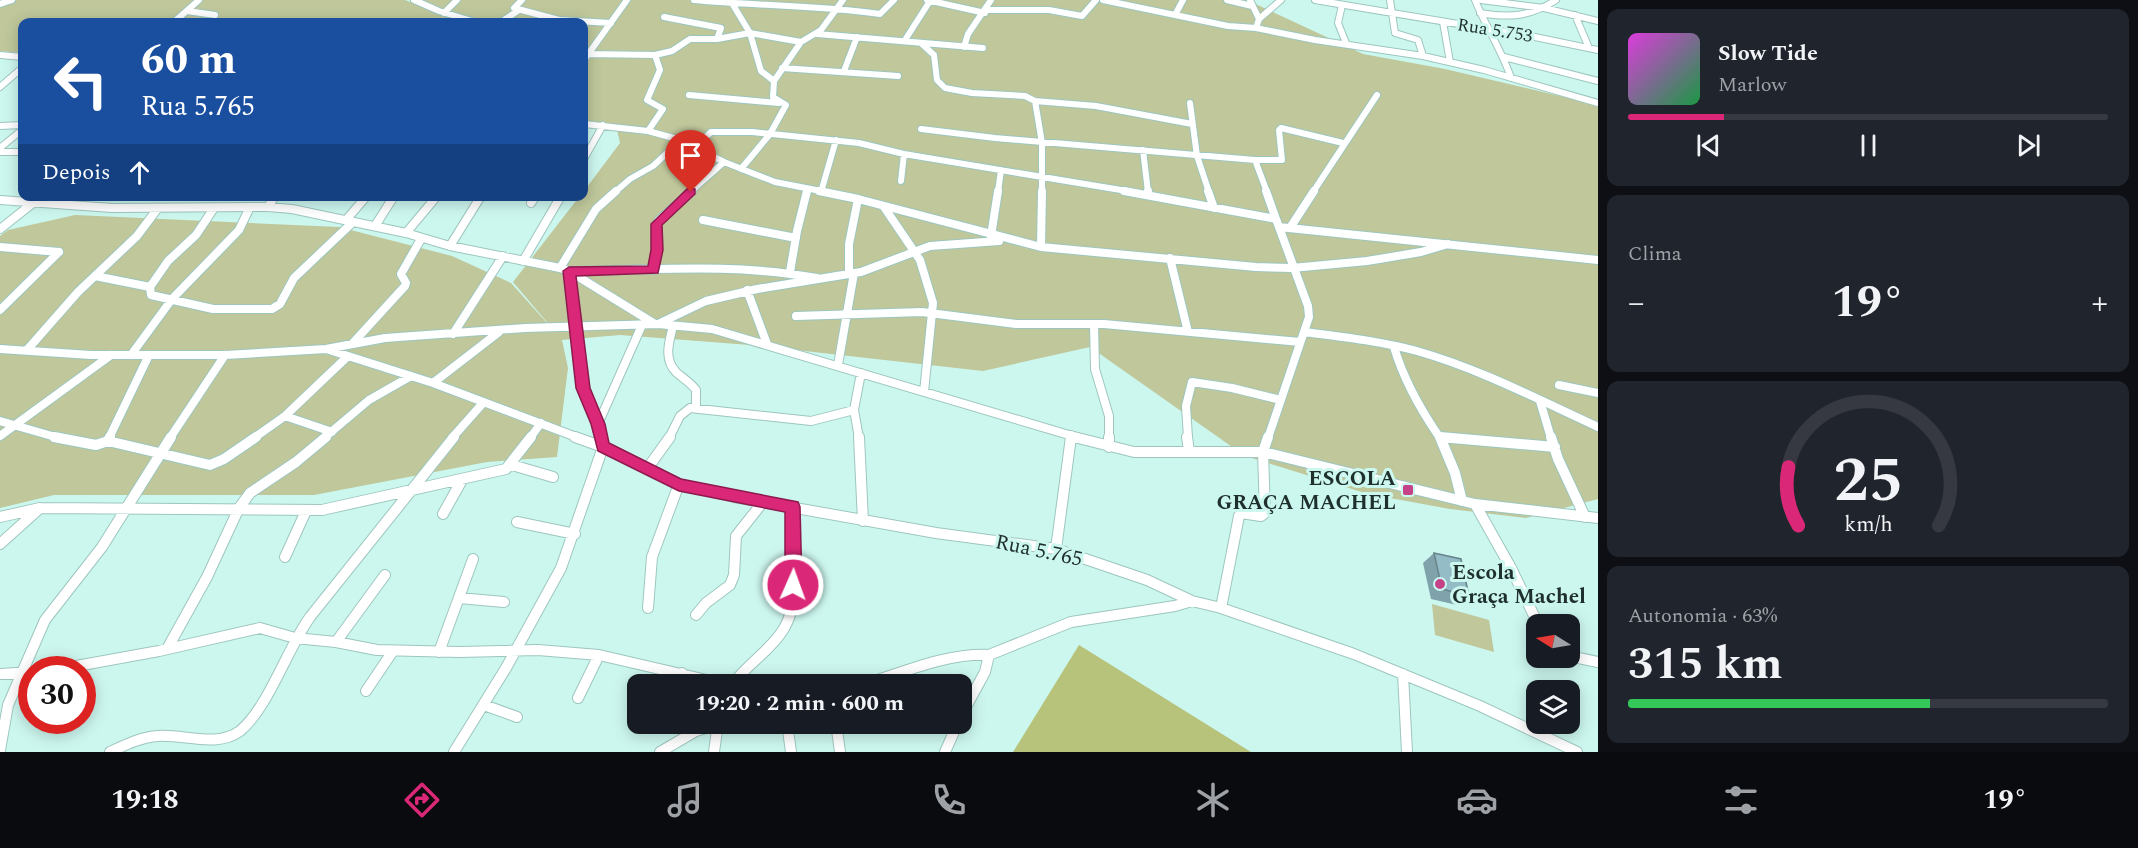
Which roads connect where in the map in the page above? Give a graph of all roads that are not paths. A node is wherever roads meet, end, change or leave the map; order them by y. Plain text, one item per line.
1 (12, 0) edge
2 (199, 0) edge
3 (416, 0) edge
4 (457, 0) edge
5 (522, 0) edge
6 (627, 0) edge
7 (694, 0) edge
8 (843, 0) edge
9 (894, 0) edge
10 (929, 0) edge
11 (991, 0) edge
12 (1096, 0) edge
13 (1103, 0) edge
14 (1183, 0) edge
15 (1227, 0) edge
16 (1281, 0) edge
17 (1315, 0) edge
18 (1390, 0) edge
19 (1475, 0) edge
20 (1481, 0) edge
21 (1556, 0) edge
22 (1143, 1) edge
23 (730, 2) edge
24 (1251, 3) edge
25 (1351, 3) edge
26 (1525, 3) edge
27 (0, 4) edge
28 (1342, 5) junction
29 (839, 8) junction
30 (1138, 8) junction
31 (1544, 8) junction
32 (519, 10) junction
33 (187, 11) junction
34 (986, 11) junction
35 (1480, 12) junction
36 (444, 13) junction
37 (1390, 13) junction
38 (215, 15) dead end
39 (1175, 15) junction
40 (1575, 15) junction
41 (664, 17) dead end
42 (179, 18) edge
43 (461, 18) edge
44 (507, 18) edge
45 (551, 18) edge
46 (1258, 19) junction
47 (1598, 21) edge
48 (588, 22) edge
49 (1443, 22) junction
50 (611, 23) junction
51 (1256, 28) junction
52 (1487, 29) junction
53 (750, 33) junction
54 (817, 34) junction
55 (857, 37) junction
56 (717, 39) junction
57 (905, 40) junction
58 (801, 42) junction
59 (1346, 43) junction
60 (922, 44) junction
61 (964, 47) junction
62 (983, 48) dead end
63 (1589, 48) junction
64 (1598, 50) edge
65 (588, 54) edge
66 (0, 55) edge
67 (655, 55) junction
68 (1423, 56) junction
69 (18, 57) edge
70 (588, 57) edge
71 (1504, 57) junction
72 (1450, 63) junction
73 (782, 68) junction
74 (18, 71) edge
75 (844, 71) junction
76 (898, 76) dead end
77 (1511, 78) junction
78 (774, 81) junction
79 (1598, 81) edge
80 (0, 87) edge
81 (689, 95) dead end
82 (1377, 95) dead end
83 (1035, 101) junction
84 (786, 103) junction
85 (1190, 103) dead end
86 (1598, 103) edge
87 (588, 124) edge
88 (1192, 124) junction
89 (18, 125) edge
90 (603, 125) junction
91 (0, 126) edge
92 (921, 129) dead end
93 (648, 131) junction
94 (18, 133) edge
95 (770, 134) junction
96 (681, 140) junction
97 (836, 140) junction
98 (1042, 143) junction
99 (1343, 143) junction
100 (695, 147) junction
101 (0, 148) edge
102 (1143, 150) junction
103 (0, 152) edge
104 (18, 152) edge
105 (588, 152) edge
106 (904, 154) junction
107 (1197, 156) junction
108 (1255, 160) junction
109 (724, 162) junction
110 (741, 169) junction
111 (1001, 170) junction
112 (1043, 176) junction
113 (901, 181) dead end
114 (808, 189) junction
115 (821, 192) junction
116 (1148, 195) junction
117 (858, 199) junction
118 (0, 200) edge
119 (40, 201) edge
120 (272, 201) edge
121 (363, 201) edge
122 (391, 201) edge
123 (433, 201) edge
124 (478, 201) edge
125 (558, 201) edge
126 (37, 203) junction
127 (250, 207) junction
128 (268, 207) junction
129 (884, 207) junction
130 (158, 208) junction
131 (214, 208) junction
132 (1214, 208) junction
133 (703, 220) dead end
134 (350, 221) junction
135 (1277, 223) junction
136 (375, 226) junction
137 (1290, 228) junction
138 (0, 229) edge
139 (406, 233) junction
140 (991, 236) junction
141 (796, 238) junction
142 (421, 239) junction
143 (1008, 240) junction
144 (1448, 244) junction
145 (450, 246) junction
146 (0, 247) edge
147 (1041, 247) junction
148 (915, 251) junction
149 (503, 256) junction
150 (1170, 258) junction
151 (1598, 260) edge
152 (523, 261) junction
153 (560, 268) junction
154 (1292, 268) junction
155 (654, 270) junction
156 (569, 271) junction
157 (790, 272) junction
158 (852, 274) junction
159 (95, 276) junction
160 (821, 278) junction
161 (150, 287) junction
162 (747, 290) junction
163 (172, 300) junction
164 (0, 310) edge
165 (933, 313) junction
166 (796, 316) dead end
167 (846, 316) junction
168 (657, 324) junction
169 (1094, 324) junction
170 (642, 325) junction
171 (576, 326) junction
172 (673, 326) junction
173 (500, 332) junction
174 (1188, 332) junction
175 (1304, 332) junction
176 (453, 334) junction
177 (1300, 342) junction
178 (352, 344) junction
179 (767, 344) junction
180 (1394, 347) junction
181 (0, 348) edge
182 (326, 349) junction
183 (27, 350) junction
184 (111, 355) junction
185 (131, 355) junction
186 (149, 355) junction
187 (225, 355) junction
188 (347, 357) junction
189 (838, 365) junction
190 (861, 373) junction
191 (411, 376) junction
192 (433, 383) junction
193 (1559, 385) dead end
194 (924, 392) junction
195 (1598, 393) edge
196 (1281, 400) junction
197 (1540, 401) junction
198 (483, 403) junction
199 (696, 408) junction
200 (854, 410) junction
201 (285, 416) junction
202 (0, 421) edge
203 (541, 423) junction
204 (598, 424) junction
205 (13, 425) junction
206 (1598, 427) edge
207 (332, 432) junction
208 (1071, 435) junction
209 (0, 436) edge
210 (1440, 437) junction
211 (108, 441) junction
212 (603, 447) junction
213 (1109, 447) junction
214 (1555, 447) junction
215 (1189, 450) junction
216 (1263, 452) junction
217 (160, 455) junction
218 (512, 465) junction
219 (647, 469) junction
220 (553, 477) dead end
221 (462, 480) junction
222 (679, 484) junction
223 (410, 489) junction
224 (1462, 501) junction
225 (763, 502) junction
226 (1475, 504) junction
227 (792, 507) junction
228 (40, 508) junction
229 (239, 508) junction
230 (125, 510) junction
231 (306, 511) junction
232 (443, 514) dead end
233 (0, 517) edge
234 (1585, 517) junction
235 (1598, 518) edge
236 (863, 521) junction
237 (517, 522) dead end
238 (574, 534) junction
239 (0, 544) edge
240 (1056, 549) junction
241 (285, 556) dead end
242 (473, 559) dead end
243 (385, 575) dead end
244 (459, 598) junction
245 (1192, 601) junction
246 (504, 602) dead end
247 (648, 608) dead end
248 (1221, 608) junction
249 (1533, 614) edge
250 (696, 615) dead end
251 (295, 638) junction
252 (336, 642) junction
253 (167, 649) junction
254 (393, 651) junction
255 (439, 652) junction
256 (514, 652) junction
257 (599, 655) junction
258 (989, 655) junction
259 (33, 656) edge
260 (1580, 658) edge
261 (96, 662) edge
262 (1598, 662) edge
263 (18, 673) edge
264 (682, 673) joint
265 (0, 674) edge
266 (686, 674) edge
267 (740, 674) edge
268 (896, 674) edge
269 (1403, 674) junction
270 (18, 687) edge
271 (366, 691) dead end
272 (972, 696) edge
273 (578, 698) dead end
274 (484, 705) junction
275 (517, 717) dead end
276 (691, 734) edge
277 (718, 734) edge
278 (789, 734) edge
279 (838, 734) edge
280 (953, 734) edge
281 (0, 750) edge
282 (110, 752) edge
283 (454, 752) edge
284 (660, 752) edge
285 (714, 752) edge
286 (791, 752) edge
287 (840, 752) edge
288 (945, 752) edge
289 (1407, 752) edge
290 (1577, 752) edge

1 - 27 street
2 - 33 street
3 - 36 street
4 - 36 street
5 - 32 street
6 - 50 street
7 - 23 street
8 - 29 street
9 - 29 street
10 - 34 street
10 - 57 street
11 - 34 street
12 - 34 street
13 - 30 street
14 - 39 street
15 - 24 street
16 - 46 street
17 - 28 street, Rua 5.753
18 - 37 street
19 - 35 street
20 - 26 street
21 - 31 street
22 - 30 street
23 - 29 street
23 - 53 street
24 - 46 street
25 - 28 street, Rua 5.753
25 - 37 street, Rua 5.753
26 - 31 street
28 - 59 street
29 - 54 street
30 - 39 street
31 - 35 street
31 - 40 street
32 - 44 street
32 - 45 street
33 - 38 street
33 - 42 street
34 - 61 street
35 - 52 street
36 - 43 street
37 - 49 street, Rua 5.753
37 - 68 street
39 - 51 street
40 - 47 street
40 - 63 street
41 - 56 street
46 - 51 street
48 - 50 street
49 - 52 street, Rua 5.753
49 - 72 street
50 - 65 street
51 - 59 street
52 - 63 street, Rua 5.753
52 - 71 street
53 - 56 street
53 - 58 street
53 - 78 street
54 - 55 street
54 - 58 street
55 - 57 street
55 - 75 street
56 - 67 street
57 - 60 street
58 - 73 street
59 - 68 street
60 - 61 street
60 - 83 street
61 - 62 street
63 - 64 street, Rua 5.753
66 - 69 street
67 - 70 street
67 - 93 street
68 - 72 street
71 - 77 street
71 - 79 street
72 - 77 street
73 - 75 street
73 - 78 street
74 - 80 street
75 - 76 street
77 - 86 street
78 - 84 street
81 - 84 street
82 - 99 street
83 - 88 street
83 - 98 street
84 - 95 street
85 - 88 street
87 - 90 street
88 - 107 street
89 - 91 street
90 - 93 street
90 - 105 street
92 - 98 street
93 - 96 street
94 - 101 street
95 - 97 street
95 - 100 street
95 - 110 street
96 - 100 street
96 - 153 street
97 - 106 street
97 - 115 street
98 - 102 street
98 - 112 street
99 - 108 street
99 - 137 street
100 - 109 street
102 - 107 street
102 - 116 street
103 - 104 street
106 - 111 street
106 - 113 street
107 - 108 street
107 - 132 street
108 - 135 street
109 - 110 street
109 - 155 street
110 - 114 street
111 - 112 street
111 - 140 street
112 - 116 street
112 - 147 street
114 - 115 street
114 - 141 street
115 - 117 street
116 - 132 street
117 - 129 street
117 - 158 street
118 - 126 street
119 - 126 street
120 - 128 street
121 - 134 street
122 - 136 street
123 - 139 street
124 - 145 street
125 - 152 street
126 - 130 street
126 - 138 street
127 - 128 street
127 - 131 street
127 - 163 street
128 - 134 street
129 - 140 street
129 - 148 street
130 - 131 street
130 - 159 street
131 - 161 street
132 - 135 street
133 - 141 street
134 - 136 street
134 - 163 street
135 - 137 street
135 - 154 street
136 - 139 street
137 - 144 street
139 - 142 street
140 - 143 street
141 - 157 street
142 - 145 street
142 - 178 street
143 - 147 street
143 - 148 street
144 - 151 street
144 - 154 street
145 - 149 street
146 - 164 street
147 - 150 street
148 - 158 street
148 - 165 street
149 - 152 street
149 - 176 street
150 - 154 street
150 - 174 street
152 - 153 street
153 - 156 street
154 - 175 street
155 - 156 street
155 - 157 street
156 - 168 street
156 - 171 street
157 - 160 street
158 - 160 street
158 - 167 street
159 - 161 street
159 - 183 street
160 - 162 street
161 - 163 street
162 - 168 street
162 - 179 street
163 - 185 street
165 - 167 street
165 - 169 street
165 - 194 street
166 - 167 street
167 - 189 street
168 - 170 street
168 - 172 street
169 - 174 street
169 - 213 street
170 - 171 street
170 - 204 street
171 - 173 street
171 - 204 street
172 - 179 street
172 - 199 street
173 - 176 street
173 - 192 street
174 - 177 street
175 - 177 street
175 - 180 street
176 - 178 street
177 - 196 street
178 - 182 street
179 - 189 street
180 - 197 street
180 - 210 street
181 - 183 street
182 - 187 street
182 - 188 street, Rua 5.765
183 - 184 street
184 - 185 street
184 - 205 street
185 - 186 street
186 - 187 street
186 - 211 street
187 - 217 street
188 - 191 street, Rua 5.765
188 - 201 street
189 - 190 street
190 - 194 street
190 - 200 street
191 - 192 street, Rua 5.765
191 - 207 street
192 - 198 street, Rua 5.765
193 - 195 street
194 - 208 street
196 - 215 street
196 - 216 street
197 - 206 street
197 - 214 street
198 - 203 street, Rua 5.765
198 - 223 street
199 - 200 street
199 - 219 street
200 - 236 street
201 - 207 street
201 - 217 street
202 - 205 street
203 - 212 street, Rua 5.765
203 - 218 street
204 - 212 street
205 - 209 street
205 - 211 street
207 - 229 street
208 - 213 street
208 - 240 street
210 - 214 street
210 - 224 street
211 - 217 street
212 - 219 street, Rua 5.765
212 - 238 street
213 - 215 street
214 - 234 street
215 - 216 street
216 - 224 street
216 - 248 street
217 - 230 street
218 - 220 street
218 - 221 street
219 - 222 street, Rua 5.765
221 - 223 street
221 - 232 street
222 - 225 street, Rua 5.765
222 - 247 street
223 - 231 street
223 - 251 street
224 - 226 street
225 - 227 street, Rua 5.765
225 - 250 street
226 - 234 street
226 - 249 street
227 - 236 street, Rua 5.765
227 - 267 street
228 - 230 street
228 - 233 street
228 - 239 street
229 - 230 street
229 - 231 street
229 - 253 street
230 - 259 street
231 - 241 street
234 - 235 street
236 - 240 street, Rua 5.765
237 - 238 street
238 - 256 street
240 - 245 street, Rua 5.765
242 - 244 street
243 - 252 street
244 - 246 street
244 - 255 street
245 - 248 street, Rua 5.765
245 - 258 street
248 - 269 street, Rua 5.765
251 - 252 street
251 - 253 street
251 - 282 street
252 - 254 street
253 - 261 street
254 - 255 street
254 - 271 street
255 - 256 street
256 - 257 street
256 - 274 street
257 - 264 street
257 - 273 street
258 - 268 street
258 - 272 street
260 - 262 street
263 - 265 street
264 - 266 street
269 - 289 street
269 - 290 street, Rua 5.765
270 - 281 street
274 - 275 street
274 - 283 street
276 - 284 street
277 - 285 street
278 - 286 street
279 - 287 street
280 - 288 street

